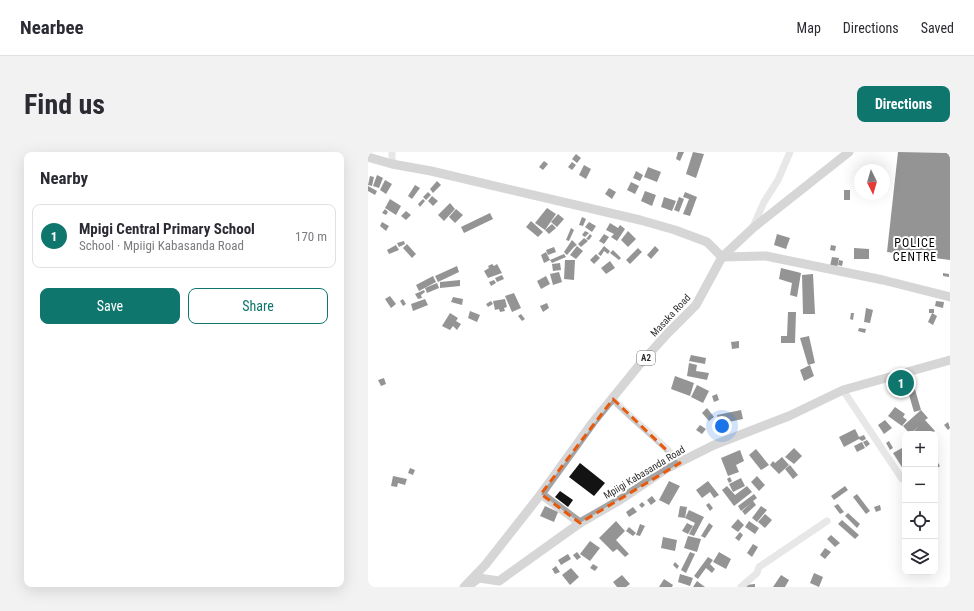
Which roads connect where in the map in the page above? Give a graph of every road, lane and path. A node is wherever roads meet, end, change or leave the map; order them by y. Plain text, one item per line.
1 (392, 152) edge
2 (790, 152) edge
3 (849, 152) edge
4 (368, 157) edge
5 (392, 164) junction
6 (753, 228) junction
7 (722, 257) junction
8 (950, 297) edge
9 (950, 360) edge
10 (842, 390) junction
11 (613, 399) junction
12 (680, 462) junction
13 (902, 478) dead end
14 (541, 494) junction
15 (827, 521) dead end
16 (580, 523) junction
17 (497, 584) edge
18 (465, 587) edge
19 (741, 587) edge

1 - 5 street
2 - 6 street
3 - 6 main road, Masaka Road / A2
4 - 5 main road
5 - 7 main road
6 - 7 main road, Masaka Road / A2
7 - 8 main road
7 - 11 main road, Masaka Road / A2
9 - 10 main road, Mpiigi Kabasanda Road
10 - 12 main road, Mpiigi Kabasanda Road
10 - 13 street
11 - 12 street
11 - 14 main road, Masaka Road / A2
12 - 16 main road, Mpiigi Kabasanda Road
14 - 16 main road
14 - 18 main road, Masaka Road / A2
15 - 19 street
16 - 17 main road, Mpiigi Kabasanda Road
17 - 18 main road

